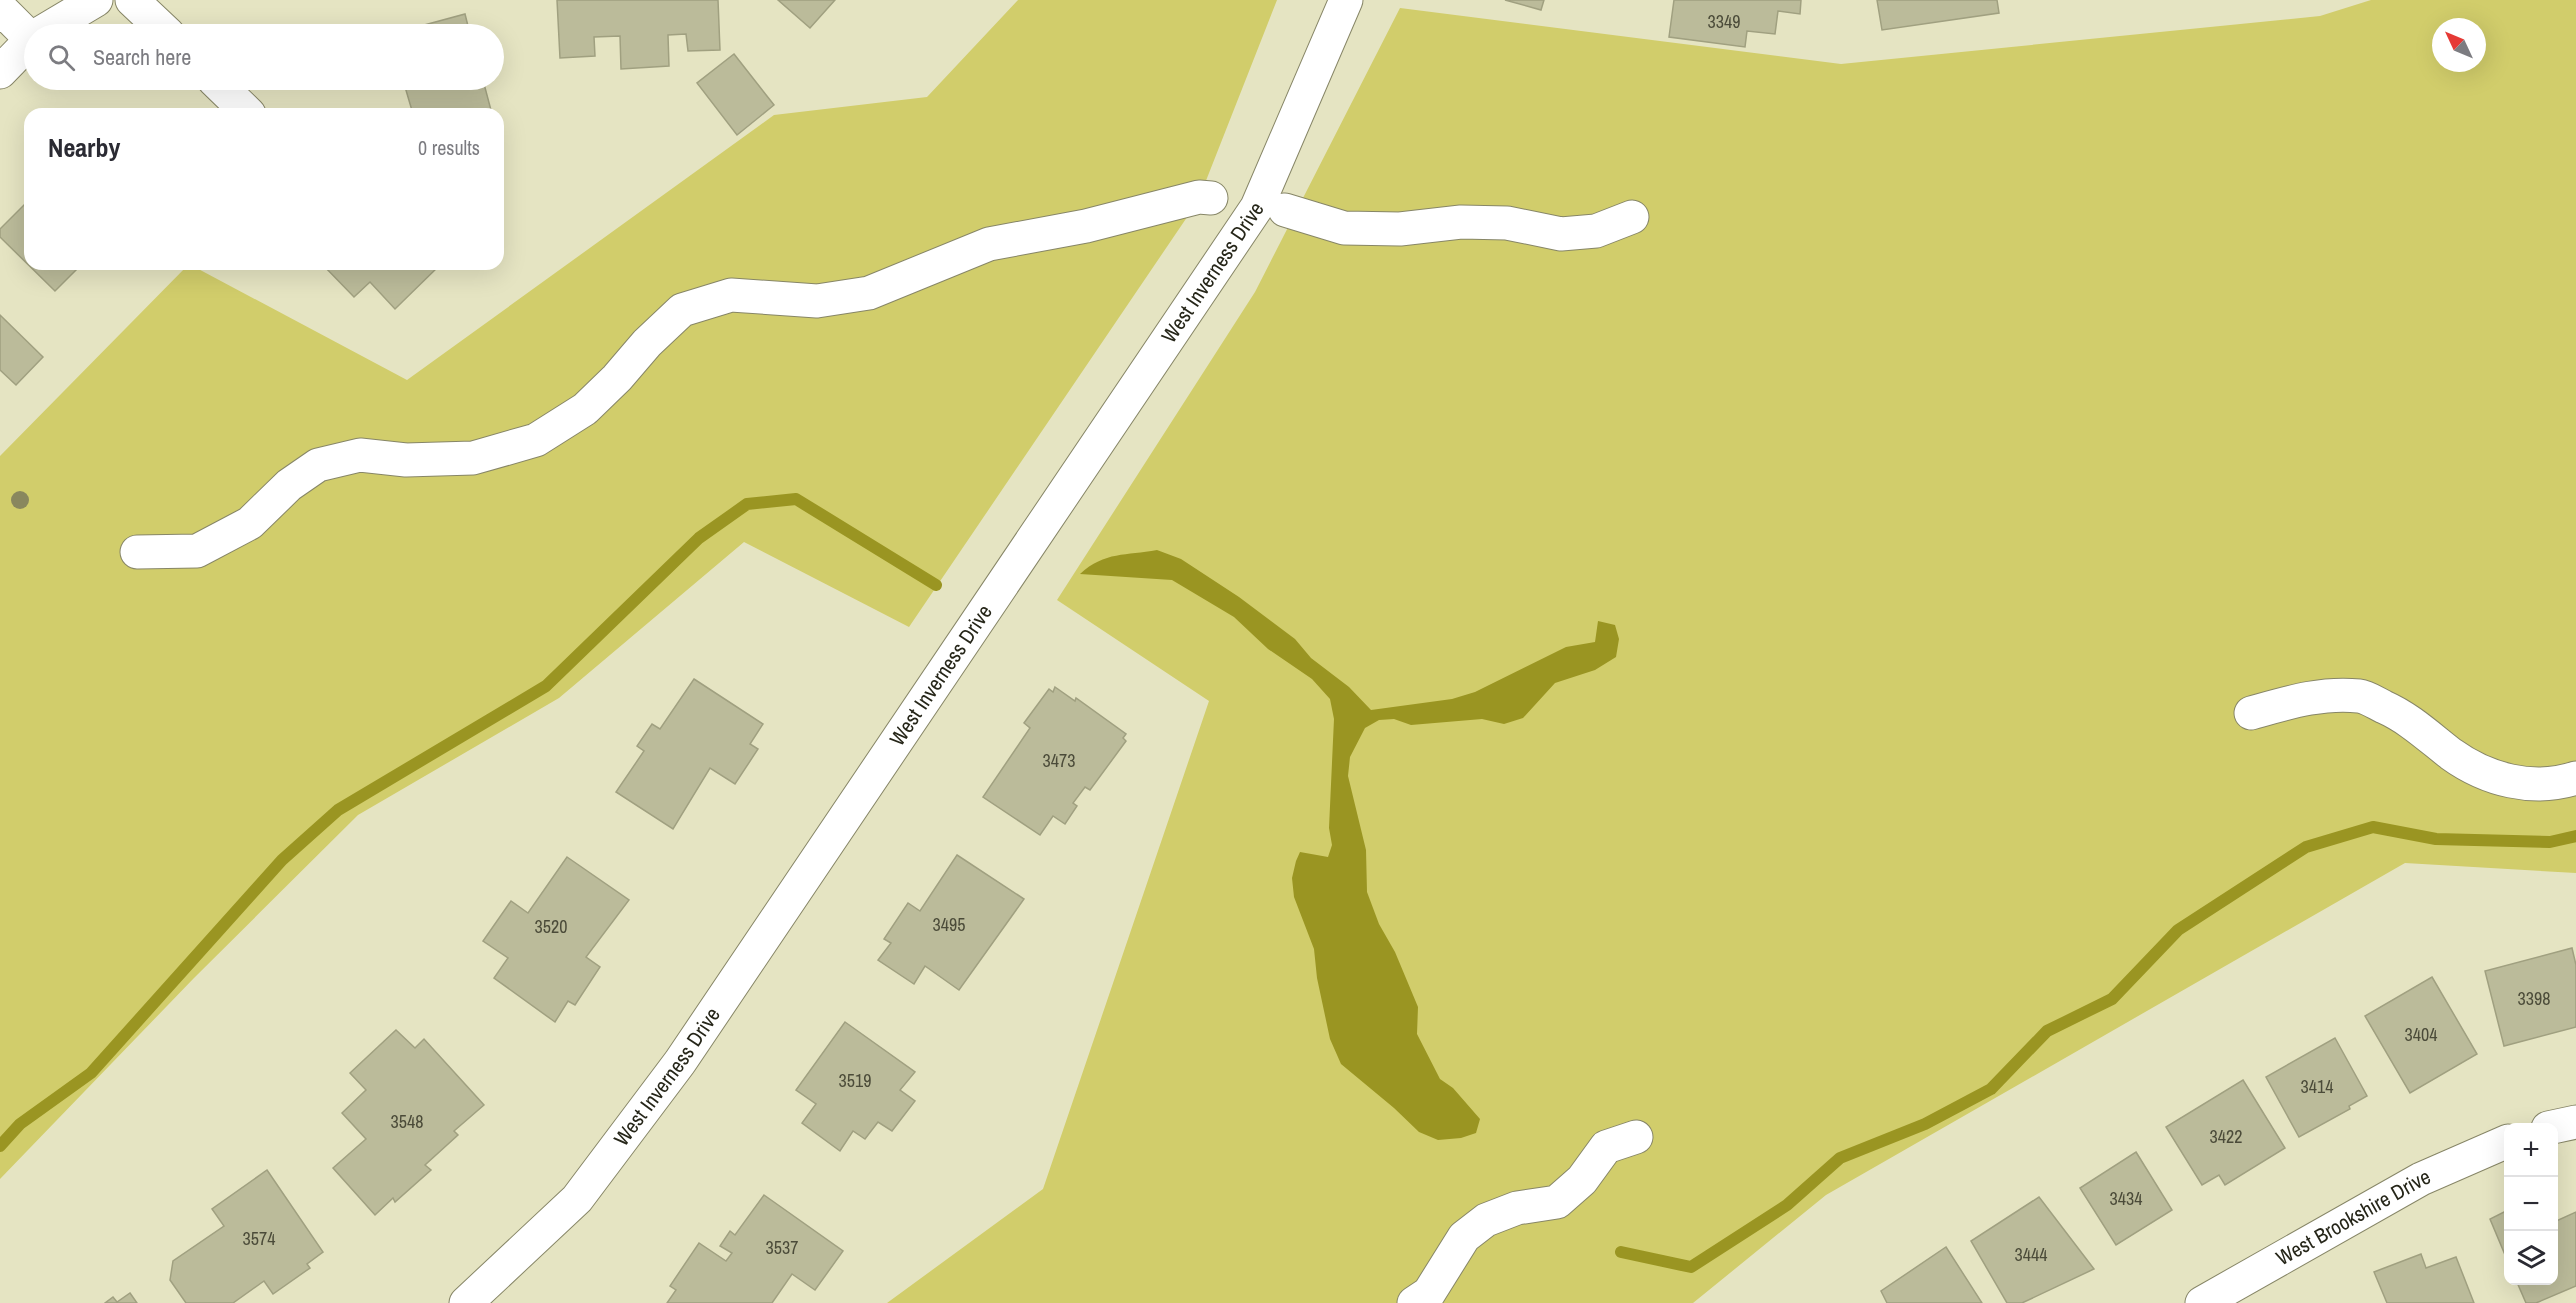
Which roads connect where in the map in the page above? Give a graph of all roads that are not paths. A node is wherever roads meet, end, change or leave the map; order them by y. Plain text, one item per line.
1 (96, 0) edge
2 (132, 0) edge
3 (1346, 0) edge
4 (0, 8) edge
5 (56, 24) edge
6 (157, 24) edge
7 (24, 28) edge
8 (24, 48) edge
9 (0, 72) edge
10 (224, 90) edge
11 (243, 108) edge
12 (1211, 198) dead end
13 (1285, 210) dead end
14 (1632, 217) dead end
15 (137, 552) dead end
16 (2251, 713) dead end
17 (2576, 778) edge
18 (2576, 1122) edge
19 (2558, 1126) edge
20 (1636, 1137) dead end
21 (2504, 1143) edge
22 (2245, 1292) edge
23 (466, 1303) edge
24 (1414, 1303) edge
25 (2202, 1303) edge

1 - 5 street
2 - 6 street
3 - 23 street, West Inverness Drive
4 - 7 street
8 - 9 street
10 - 11 street
12 - 15 street
13 - 14 street
16 - 17 street
18 - 19 street
20 - 24 street
21 - 22 street, West Brookshire Drive
22 - 25 street, West Brookshire Drive

